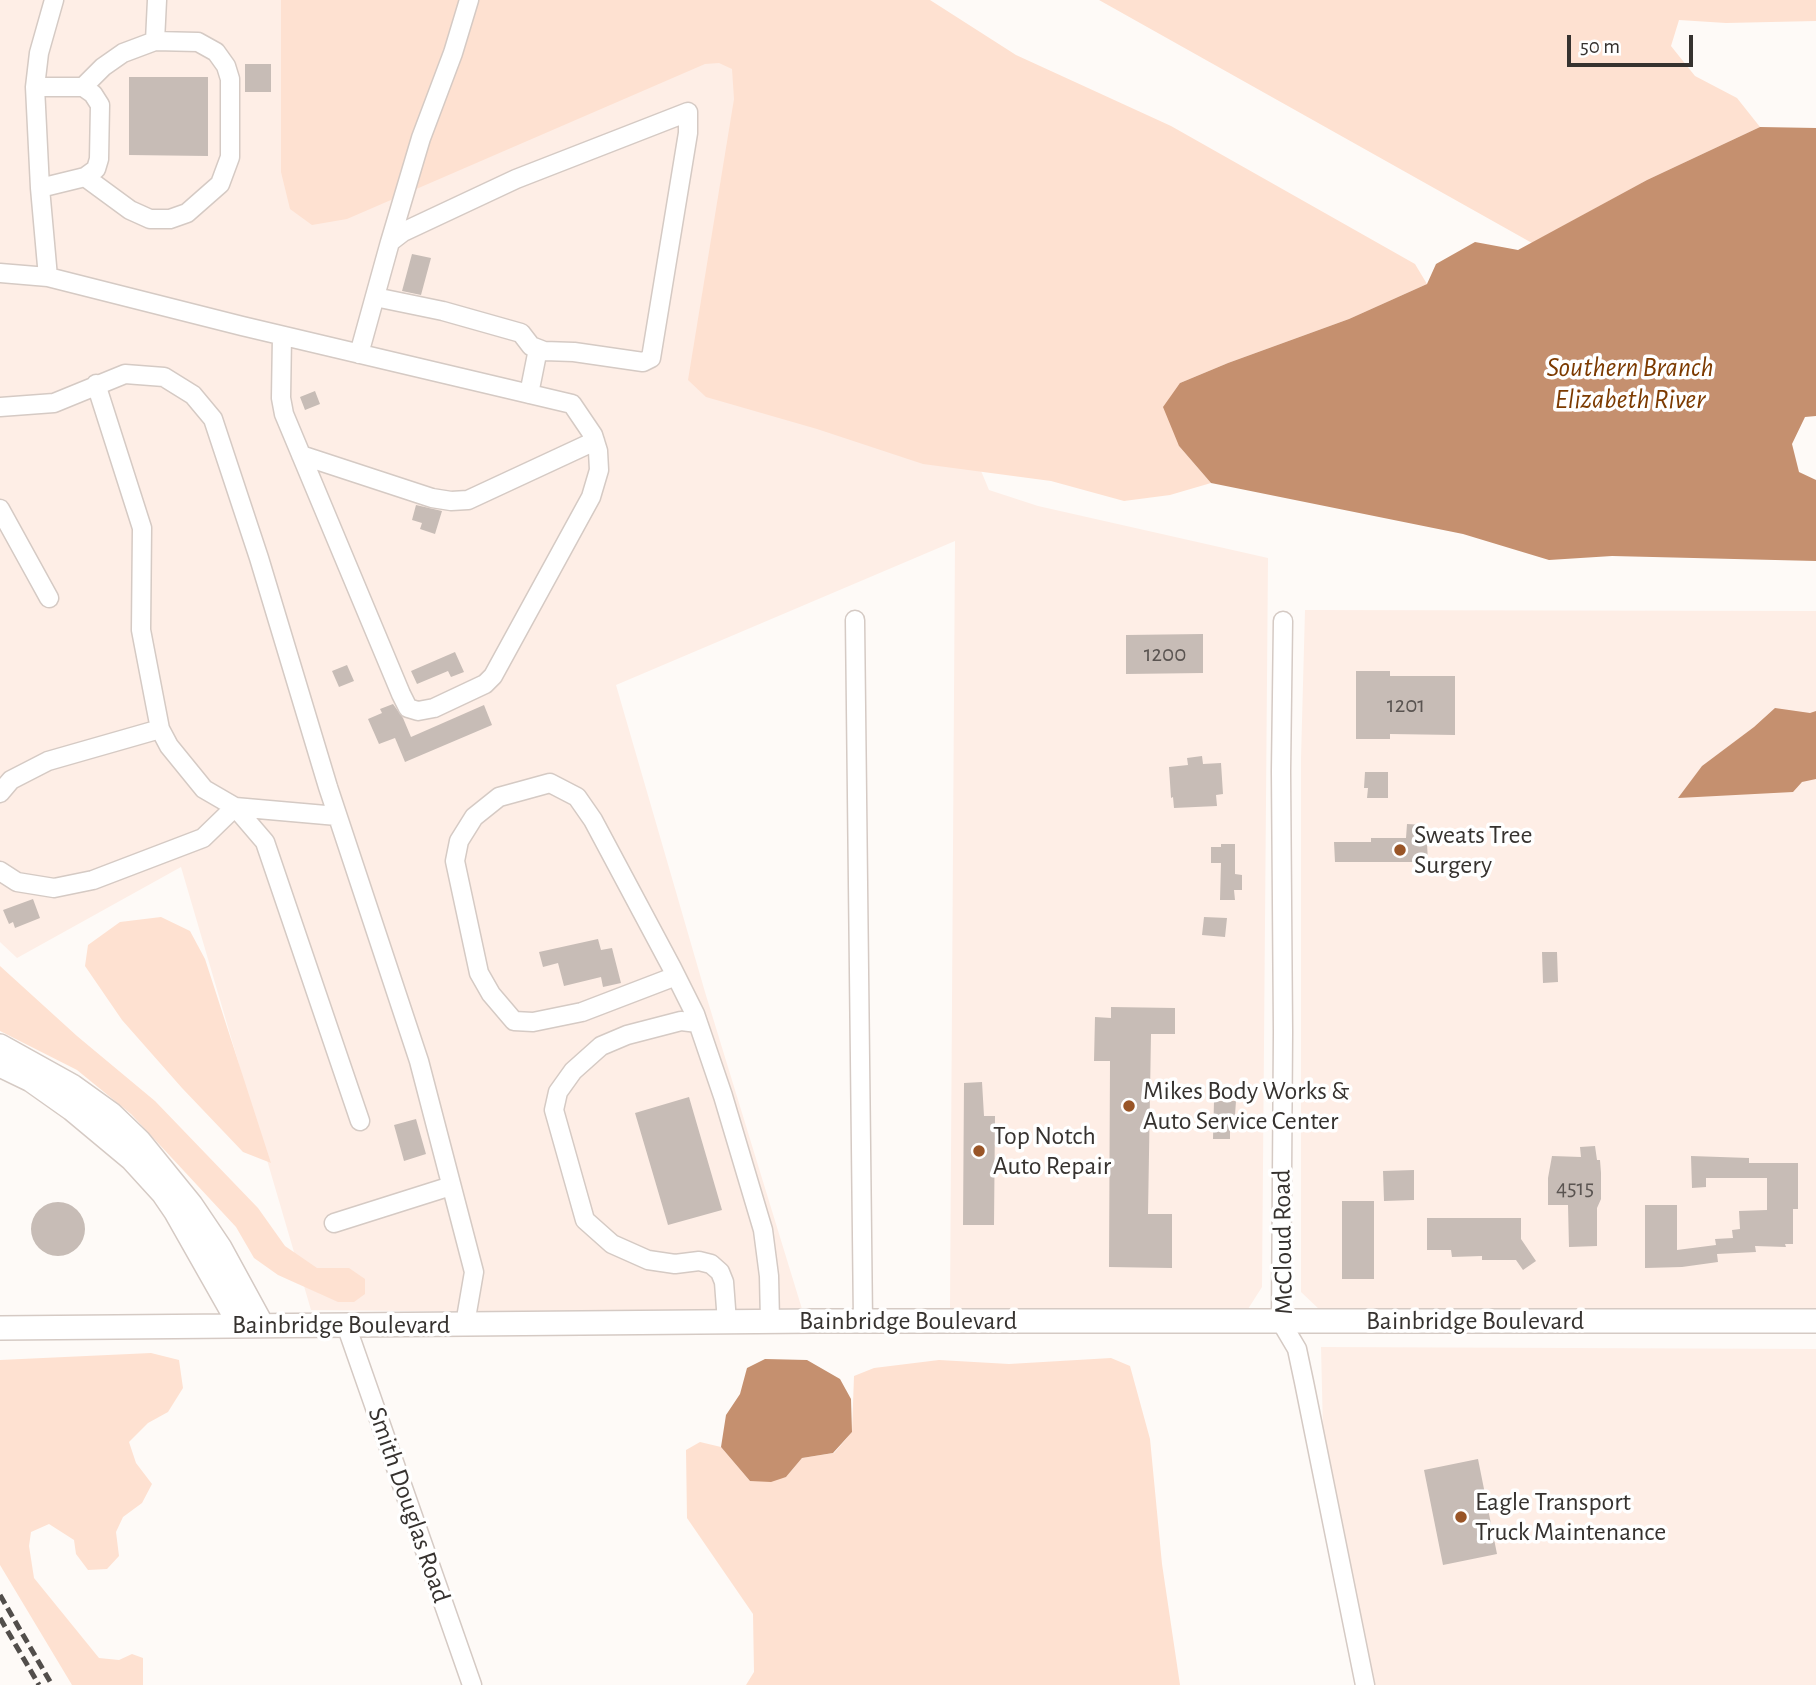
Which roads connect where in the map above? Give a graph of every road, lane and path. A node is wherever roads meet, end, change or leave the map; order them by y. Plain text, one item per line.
1 (54, 0) edge
2 (157, 0) edge
3 (469, 0) edge
4 (155, 41) junction
5 (35, 87) junction
6 (83, 87) junction
7 (85, 177) junction
8 (40, 188) junction
9 (390, 242) junction
10 (0, 273) edge
11 (48, 277) junction
12 (375, 297) junction
13 (282, 336) junction
14 (538, 349) junction
15 (359, 354) junction
16 (96, 384) junction
17 (529, 394) junction
18 (0, 407) edge
19 (595, 441) junction
20 (301, 455) junction
21 (0, 509) edge
22 (49, 598) dead end
23 (855, 620) dead end
24 (1283, 621) dead end
25 (160, 729) junction
26 (0, 793) edge
27 (235, 807) junction
28 (337, 816) junction
29 (0, 871) edge
30 (676, 976) junction
31 (698, 1023) junction
32 (0, 1046) edge
33 (0, 1065) edge
34 (360, 1121) dead end
35 (451, 1186) junction
36 (334, 1223) dead end
37 (770, 1321) junction
38 (863, 1321) junction
39 (1816, 1321) edge
40 (727, 1322) junction
41 (1281, 1322) junction
42 (466, 1324) junction
43 (251, 1325) junction
44 (346, 1325) junction
45 (0, 1328) edge
46 (472, 1685) edge
47 (1365, 1685) edge

1 - 5 street
2 - 4 street
3 - 9 street
4 - 6 street
4 - 7 street
5 - 6 street
5 - 8 street
6 - 7 street
7 - 8 street
8 - 11 street
9 - 12 street
9 - 14 street
10 - 11 street
11 - 13 street
12 - 14 street
12 - 15 street
13 - 15 street
13 - 20 street
14 - 17 street
15 - 17 street
16 - 18 street
16 - 25 street
16 - 28 street
17 - 19 street
19 - 20 street
19 - 20 street
21 - 22 street
23 - 38 street
24 - 41 street, McCloud Road
25 - 26 street
25 - 27 street
27 - 28 street
27 - 29 street
27 - 34 street
28 - 35 street
30 - 30 street
30 - 31 street
31 - 37 street
31 - 40 street
32 - 43 main road
33 - 43 main road
35 - 36 street
35 - 42 street
37 - 38 main road, Bainbridge Boulevard
37 - 40 main road, Bainbridge Boulevard
38 - 41 main road, Bainbridge Boulevard
39 - 41 main road, Bainbridge Boulevard
40 - 42 main road, Bainbridge Boulevard
41 - 47 street, McCloud Road
42 - 44 main road, Bainbridge Boulevard
43 - 44 main road, Bainbridge Boulevard
43 - 45 main road, Bainbridge Boulevard
44 - 46 street, Smith Douglas Road

